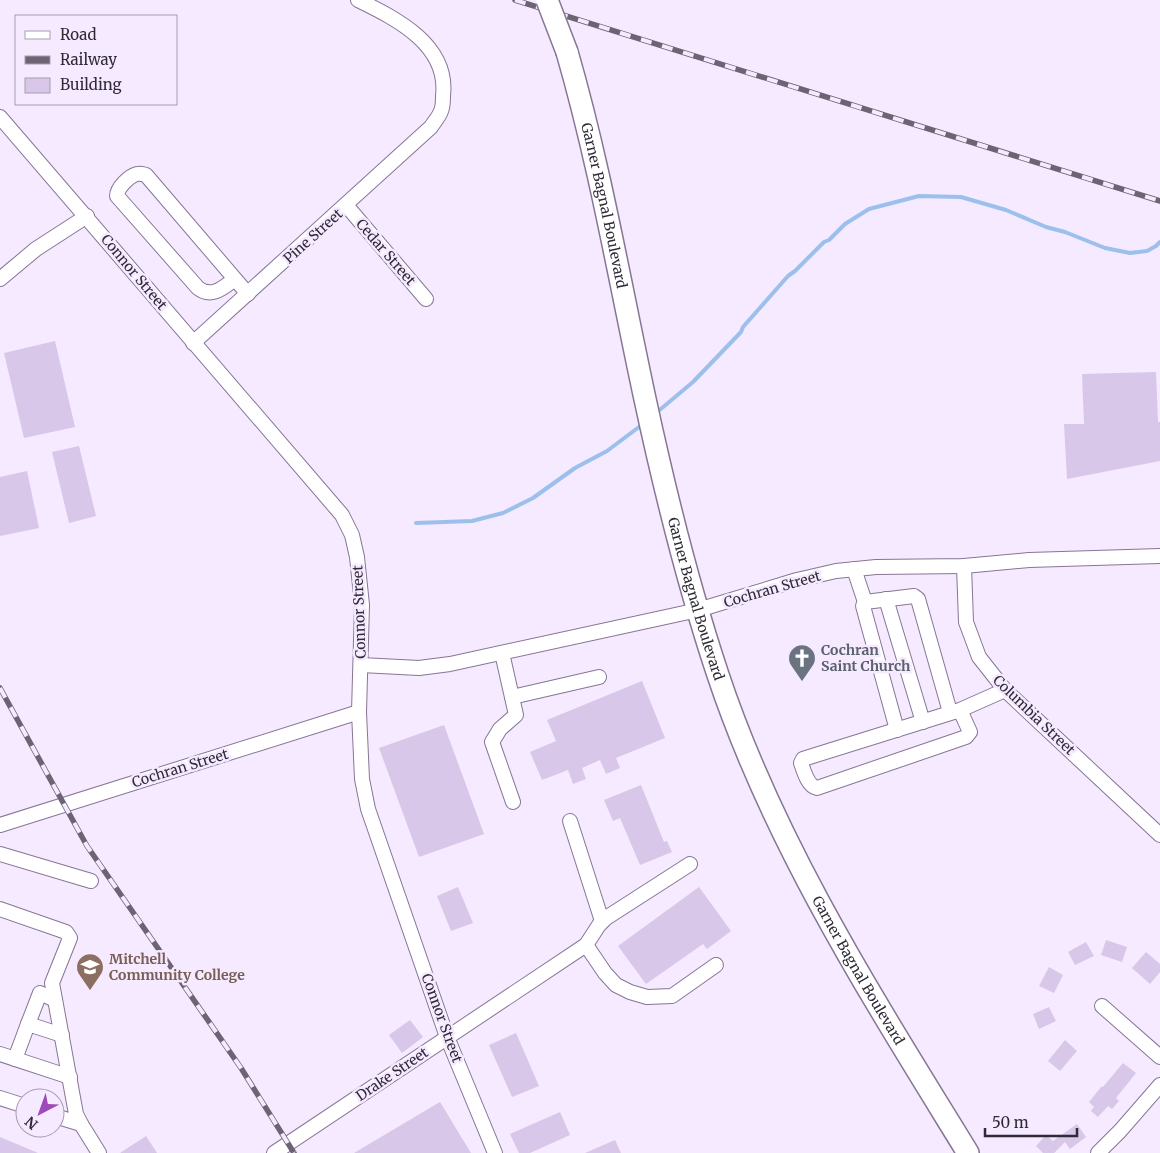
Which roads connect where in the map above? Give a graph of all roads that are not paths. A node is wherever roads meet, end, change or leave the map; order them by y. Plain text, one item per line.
1 (358, 0) edge
2 (547, 0) edge
3 (0, 116) edge
4 (346, 205) junction
5 (87, 216) junction
6 (0, 279) edge
7 (235, 279) junction
8 (248, 294) junction
9 (426, 298) dead end
10 (193, 343) junction
11 (1160, 556) edge
12 (964, 566) junction
13 (854, 569) junction
14 (886, 599) junction
15 (866, 602) junction
16 (698, 610) junction
17 (502, 653) junction
18 (361, 665) junction
19 (599, 677) dead end
20 (1005, 690) junction
21 (512, 696) junction
22 (955, 711) junction
23 (359, 712) junction
24 (923, 722) junction
25 (897, 730) junction
26 (513, 802) dead end
27 (570, 821) dead end
28 (0, 825) edge
29 (1160, 835) edge
30 (1, 857) edge
31 (690, 864) dead end
32 (91, 881) dead end
33 (0, 909) edge
34 (602, 921) junction
35 (586, 946) junction
36 (716, 965) dead end
37 (55, 1000) junction
38 (1102, 1006) dead end
39 (28, 1024) junction
40 (62, 1035) junction
41 (447, 1037) junction
42 (0, 1054) edge
43 (1160, 1057) edge
44 (16, 1059) junction
45 (70, 1077) junction
46 (1160, 1085) edge
47 (0, 1098) edge
48 (15, 1103) edge
49 (65, 1119) edge
50 (81, 1124) junction
51 (99, 1153) edge
52 (274, 1153) edge
53 (495, 1153) edge
54 (968, 1153) edge
55 (1098, 1153) edge

1 - 4 street, Pine Street
2 - 16 highway, Garner Bagnal Boulevard, bridge
3 - 5 street, Connor Street
4 - 8 street, Pine Street
4 - 9 street, Cedar Street
5 - 6 street
5 - 10 street, Connor Street
7 - 7 street
7 - 8 street
8 - 10 street, Pine Street
10 - 18 street, Connor Street
11 - 12 street, Cochran Street
12 - 13 street, Cochran Street
12 - 20 street, Columbia Street
13 - 15 street
13 - 16 street, Cochran Street
14 - 15 street
14 - 22 street
14 - 24 street
15 - 25 street
16 - 17 street, Cochran Street
16 - 54 highway, Garner Bagnal Boulevard
17 - 18 street, Cochran Street
17 - 21 street
18 - 23 street, Connor Street
19 - 21 street
20 - 22 street
20 - 29 street, Columbia Street
21 - 26 street
22 - 24 street
22 - 25 street
23 - 28 street, Cochran Street
23 - 41 street, Connor Street
24 - 25 street
27 - 34 street
30 - 32 street
31 - 34 street
33 - 37 street
34 - 35 street
35 - 36 street
35 - 41 street, Drake Street
37 - 39 street
37 - 40 street
38 - 43 street
39 - 40 street
39 - 44 street
40 - 45 street
41 - 52 street, Drake Street
41 - 53 street, Connor Street
42 - 44 street
44 - 45 street
45 - 50 street
46 - 55 street
47 - 48 street
49 - 50 street
50 - 51 street

